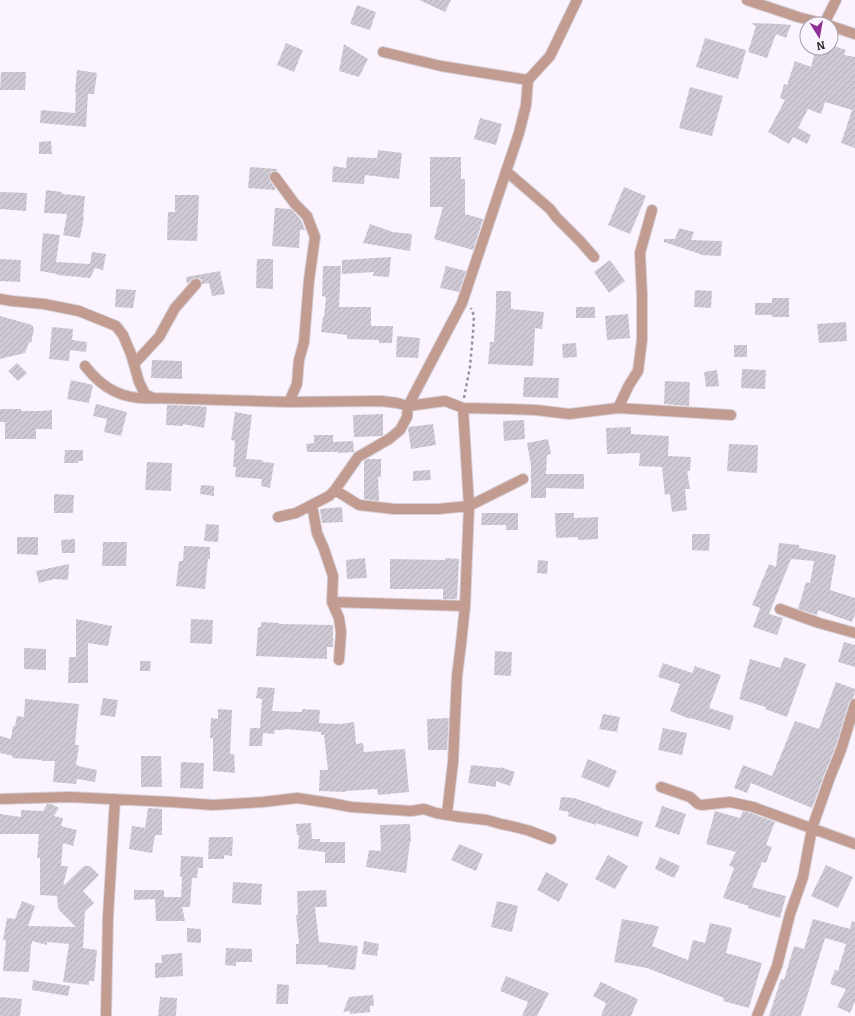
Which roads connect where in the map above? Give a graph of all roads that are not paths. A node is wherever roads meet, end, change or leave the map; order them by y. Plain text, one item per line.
1 (577, 0) edge
2 (747, 0) edge
3 (836, 0) edge
4 (828, 16) edge
5 (799, 17) edge
6 (839, 29) edge
7 (855, 34) edge
8 (383, 52) dead end
9 (528, 80) junction
10 (506, 171) junction
11 (275, 177) dead end
12 (652, 210) dead end
13 (594, 257) dead end
14 (196, 284) dead end
15 (0, 299) edge
16 (134, 364) junction
17 (85, 366) dead end
18 (153, 398) junction
19 (289, 402) junction
20 (408, 406) junction
21 (463, 408) junction
22 (618, 408) junction
23 (731, 415) dead end
24 (523, 480) dead end
25 (335, 490) junction
26 (312, 505) junction
27 (469, 506) junction
28 (278, 517) dead end
29 (332, 602) junction
30 (465, 606) junction
31 (780, 609) dead end
32 (855, 633) edge
33 (339, 660) dead end
34 (855, 704) edge
35 (660, 788) dead end
36 (0, 799) edge
37 (115, 799) junction
38 (447, 814) junction
39 (812, 828) junction
40 (550, 839) dead end
41 (855, 844) edge
42 (106, 1016) edge
43 (758, 1016) edge

1 - 9 street
2 - 5 street
3 - 4 street
6 - 7 street
8 - 9 street
9 - 10 street
10 - 13 street
10 - 20 street
11 - 19 street
12 - 22 street
14 - 16 street
15 - 16 street
16 - 18 street
17 - 18 street
18 - 19 street
19 - 20 street
20 - 21 street
20 - 25 street
21 - 22 street
21 - 27 street
22 - 23 street
24 - 27 street
25 - 26 street
25 - 27 street
26 - 28 street
26 - 29 street
27 - 30 street
29 - 30 street
29 - 33 street
30 - 38 street
31 - 32 street
34 - 39 street
35 - 39 street
36 - 37 street
37 - 38 street
37 - 42 street
38 - 40 street
39 - 41 street
39 - 43 street

